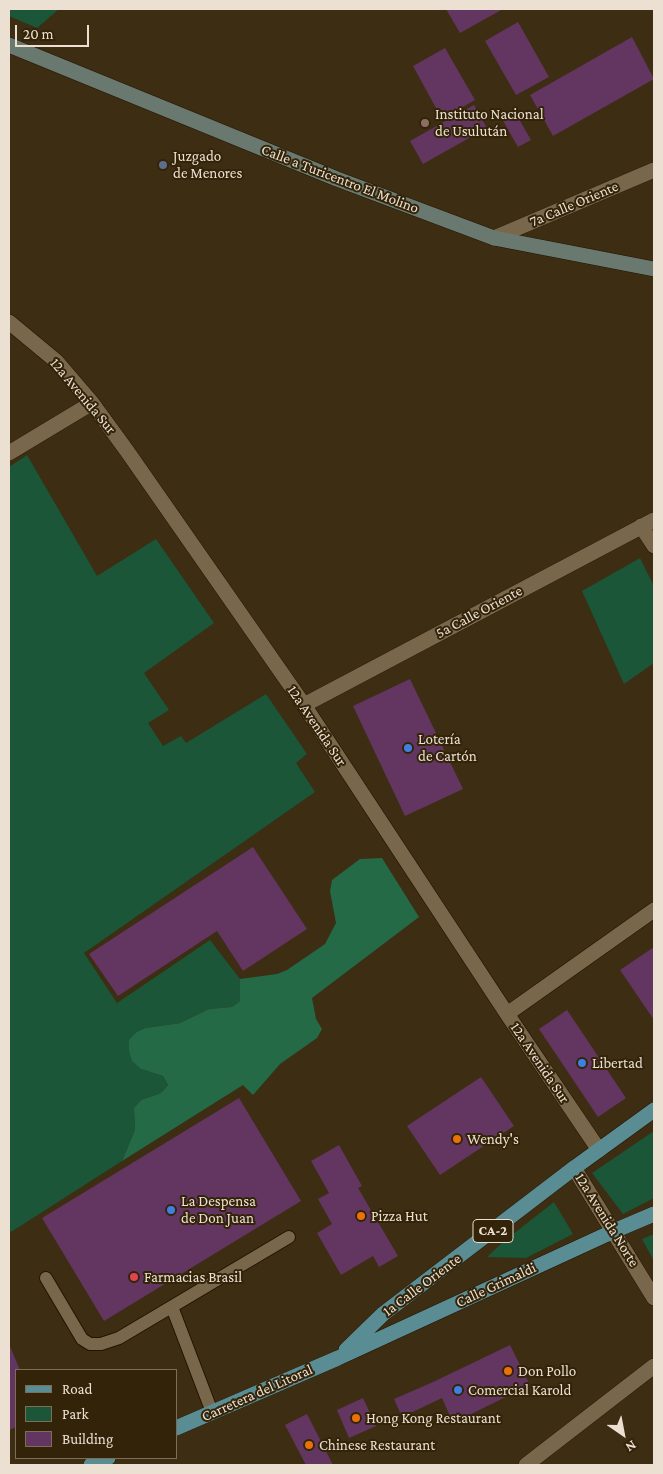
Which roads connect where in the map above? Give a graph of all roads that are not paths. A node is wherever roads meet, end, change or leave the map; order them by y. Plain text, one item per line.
1 (9, 45) edge
2 (654, 170) edge
3 (494, 238) junction
4 (654, 269) edge
5 (9, 322) edge
6 (92, 403) junction
7 (9, 453) edge
8 (648, 523) edge
9 (654, 546) edge
10 (304, 705) junction
11 (654, 910) edge
12 (507, 1014) junction
13 (654, 1110) edge
14 (599, 1150) junction
15 (574, 1168) junction
16 (654, 1214) edge
17 (614, 1231) junction
18 (289, 1237) dead end
19 (46, 1278) dead end
20 (654, 1298) edge
21 (172, 1308) junction
22 (338, 1358) junction
23 (654, 1366) edge
24 (212, 1412) junction
25 (178, 1427) edge
26 (106, 1459) edge
27 (91, 1465) edge
28 (526, 1465) edge

1 - 3 street, Calle a Turicentro El Molino
2 - 3 street, 7a Calle Oriente
3 - 4 street, Calle a Turicentro El Molino
5 - 6 street, 12a Avenida Sur
6 - 7 street
6 - 10 street, 12a Avenida Sur
8 - 9 street
8 - 10 street, 5a Calle Oriente
10 - 12 street, 12a Avenida Sur
11 - 12 street
12 - 14 street, 12a Avenida Sur
13 - 14 main road, 1a Calle Oriente / CA-2
14 - 15 main road, 1a Calle Oriente / CA-2
15 - 17 street, 12a Avenida Norte
15 - 22 main road, 1a Calle Oriente / CA-2
16 - 17 main road, Calle Grimaldi / CA-2
17 - 20 street, 12a Avenida Norte
17 - 22 main road, Calle Grimaldi / CA-2
18 - 21 lane
19 - 21 lane
21 - 24 lane
22 - 24 main road, Carretera del Litoral / CA-2
23 - 28 street
24 - 25 main road, Carretera del Litoral / CA-2
26 - 27 main road

